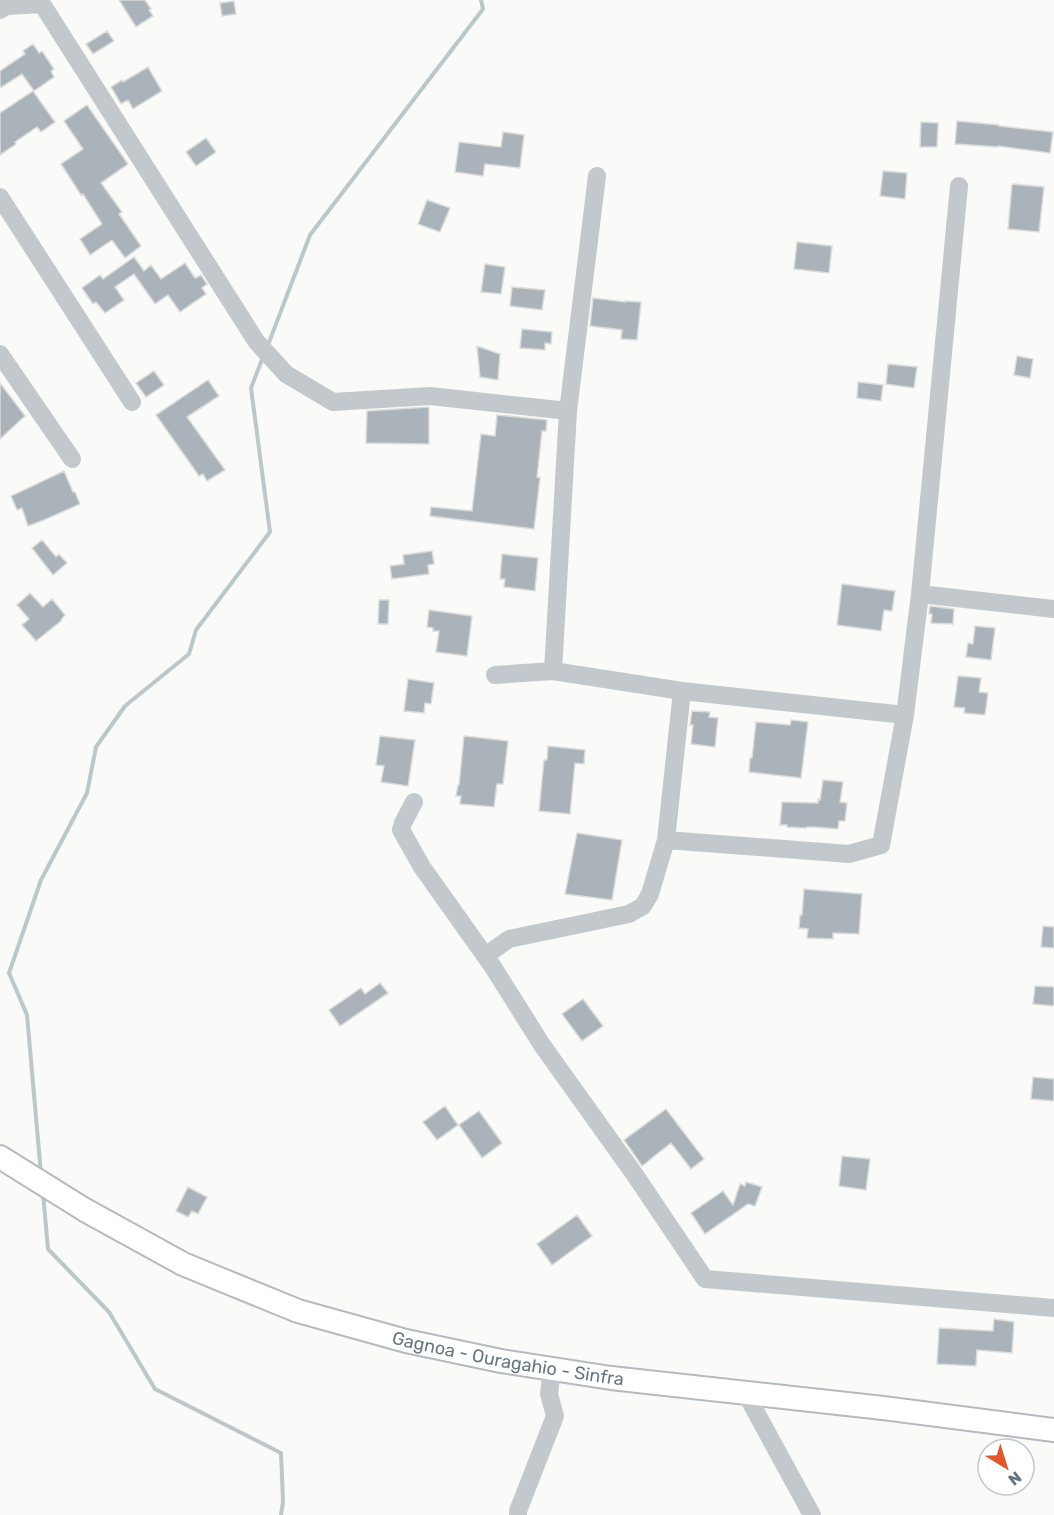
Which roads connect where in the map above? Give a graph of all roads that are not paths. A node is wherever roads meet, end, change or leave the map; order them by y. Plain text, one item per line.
1 (8, 5) edge
2 (597, 176) dead end
3 (959, 186) dead end
4 (0, 197) edge
5 (0, 354) edge
6 (132, 402) dead end
7 (568, 411) junction
8 (72, 459) dead end
9 (920, 594) junction
10 (1054, 609) edge
11 (553, 671) junction
12 (495, 675) dead end
13 (682, 691) junction
14 (905, 716) junction
15 (414, 802) dead end
16 (666, 840) junction
17 (485, 956) junction
18 (0, 1157) edge
19 (1054, 1308) edge
20 (552, 1369) junction
21 (746, 1394) junction
22 (1054, 1430) edge
23 (518, 1515) edge
24 (812, 1515) edge

1 - 7 street
2 - 7 street
3 - 9 street
4 - 6 street
5 - 8 street
7 - 11 street
9 - 10 street
9 - 14 street
11 - 12 street
11 - 13 street
13 - 14 street
13 - 16 street
14 - 16 street
15 - 17 street
16 - 17 street
17 - 19 street
18 - 20 main road, Gagnoa - Ouragahio - Sinfra
20 - 21 main road, Gagnoa - Ouragahio - Sinfra
20 - 23 street
21 - 22 main road, Gagnoa - Ouragahio - Sinfra
21 - 24 street

